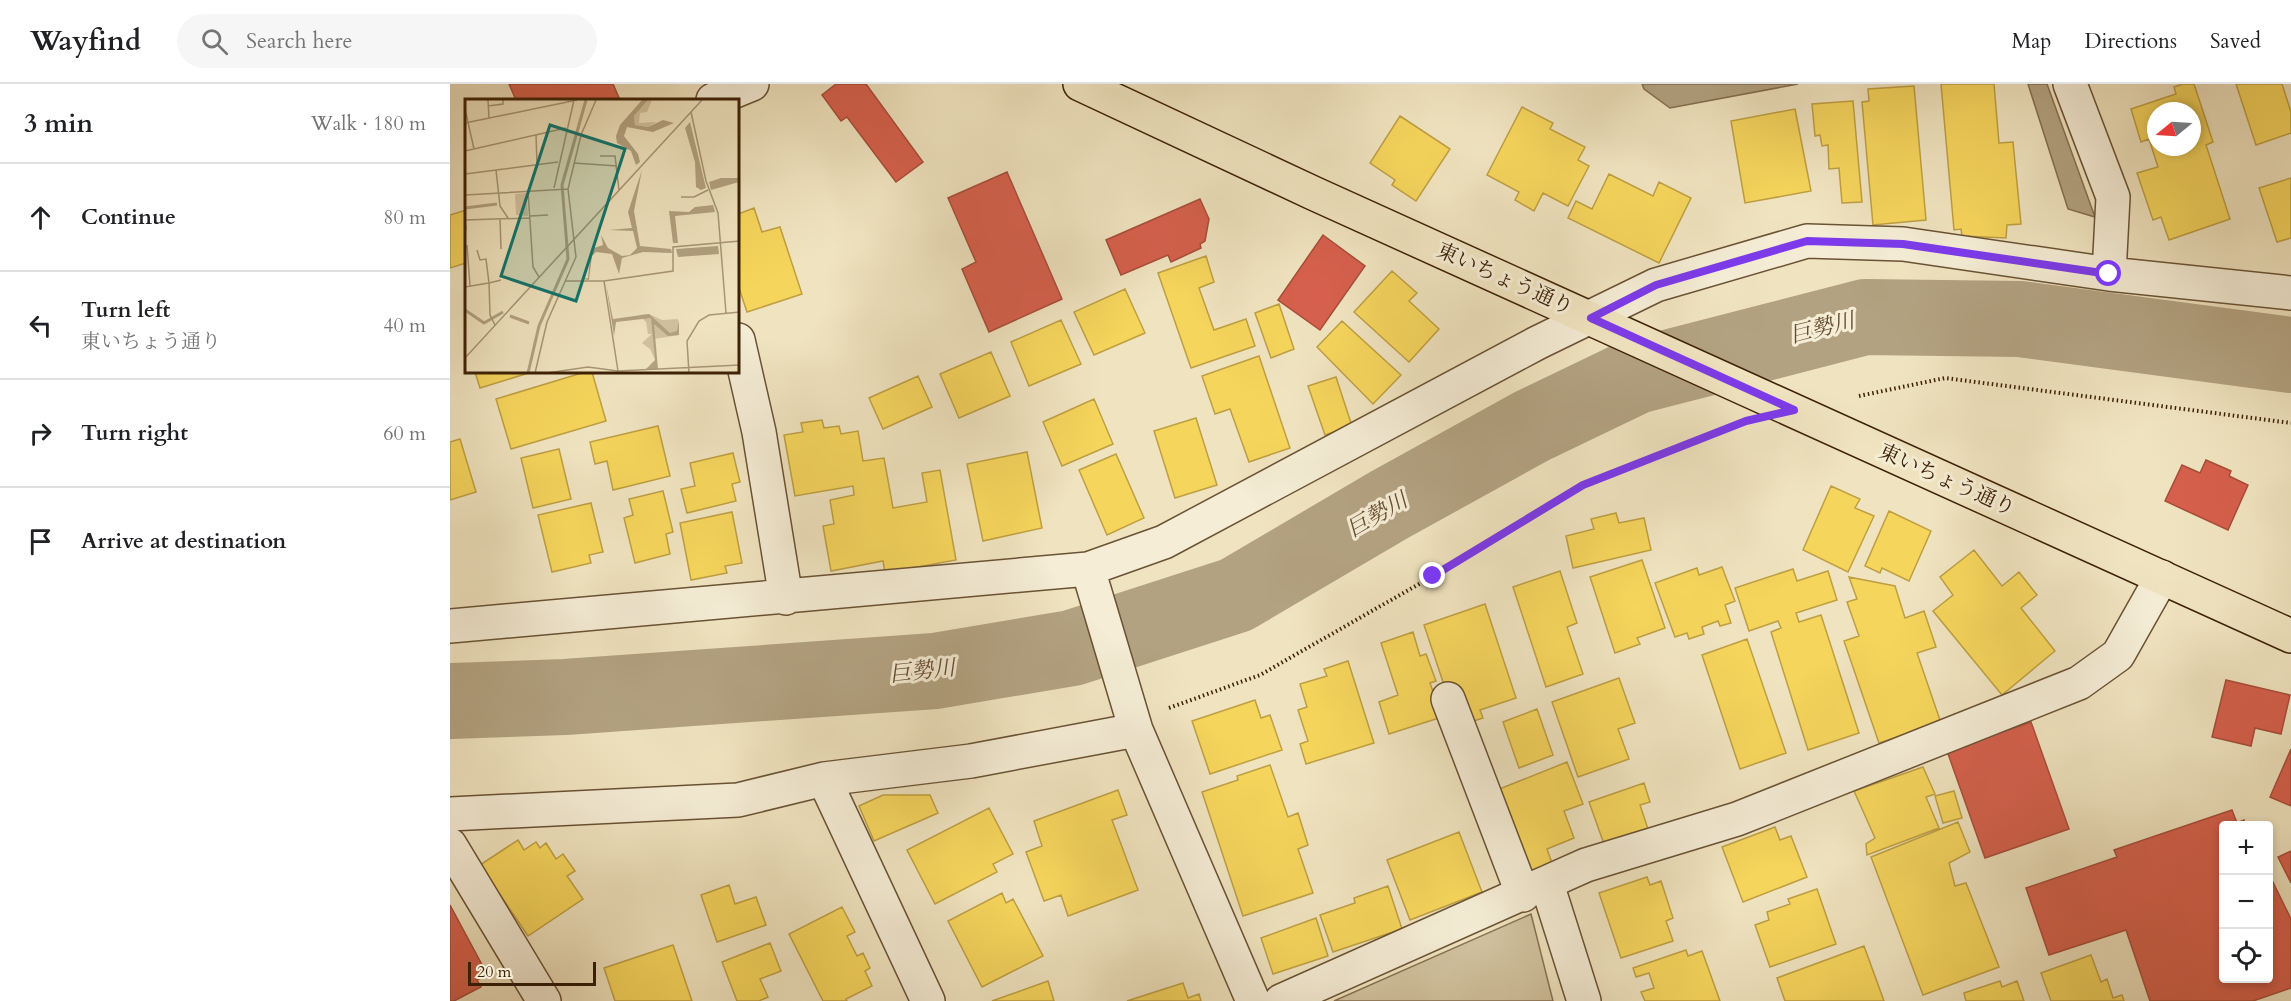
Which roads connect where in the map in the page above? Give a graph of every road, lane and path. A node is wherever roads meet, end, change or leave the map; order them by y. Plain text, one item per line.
1 (752, 84) edge
2 (1080, 84) edge
3 (2070, 84) edge
4 (715, 99) edge
5 (2109, 274) junction
6 (2291, 293) edge
7 (1591, 318) junction
8 (740, 349) edge
9 (1852, 398) dead end
10 (2291, 423) edge
11 (1735, 425) dead end
12 (1088, 569) junction
13 (2162, 577) junction
14 (786, 598) junction
15 (450, 626) edge
16 (2291, 636) edge
17 (1448, 699) dead end
18 (1136, 730) junction
19 (824, 779) junction
20 (450, 814) edge
21 (450, 845) edge
22 (1535, 890) junction
23 (926, 1000) edge
24 (544, 1001) edge
25 (1253, 1001) edge
26 (1281, 1001) edge
27 (1584, 1001) edge

1 - 4 street
2 - 7 main road, 東いちょう通り
3 - 5 street
5 - 6 street
5 - 7 street
7 - 12 street
7 - 13 main road, 東いちょう通り
8 - 14 street
9 - 10 path
11 - 18 path
12 - 14 street
12 - 18 street
13 - 16 main road, 東いちょう通り
13 - 22 street
14 - 15 street
17 - 22 street
18 - 19 street
18 - 25 street
19 - 20 street
19 - 23 street
21 - 24 street
22 - 26 street
22 - 27 street

